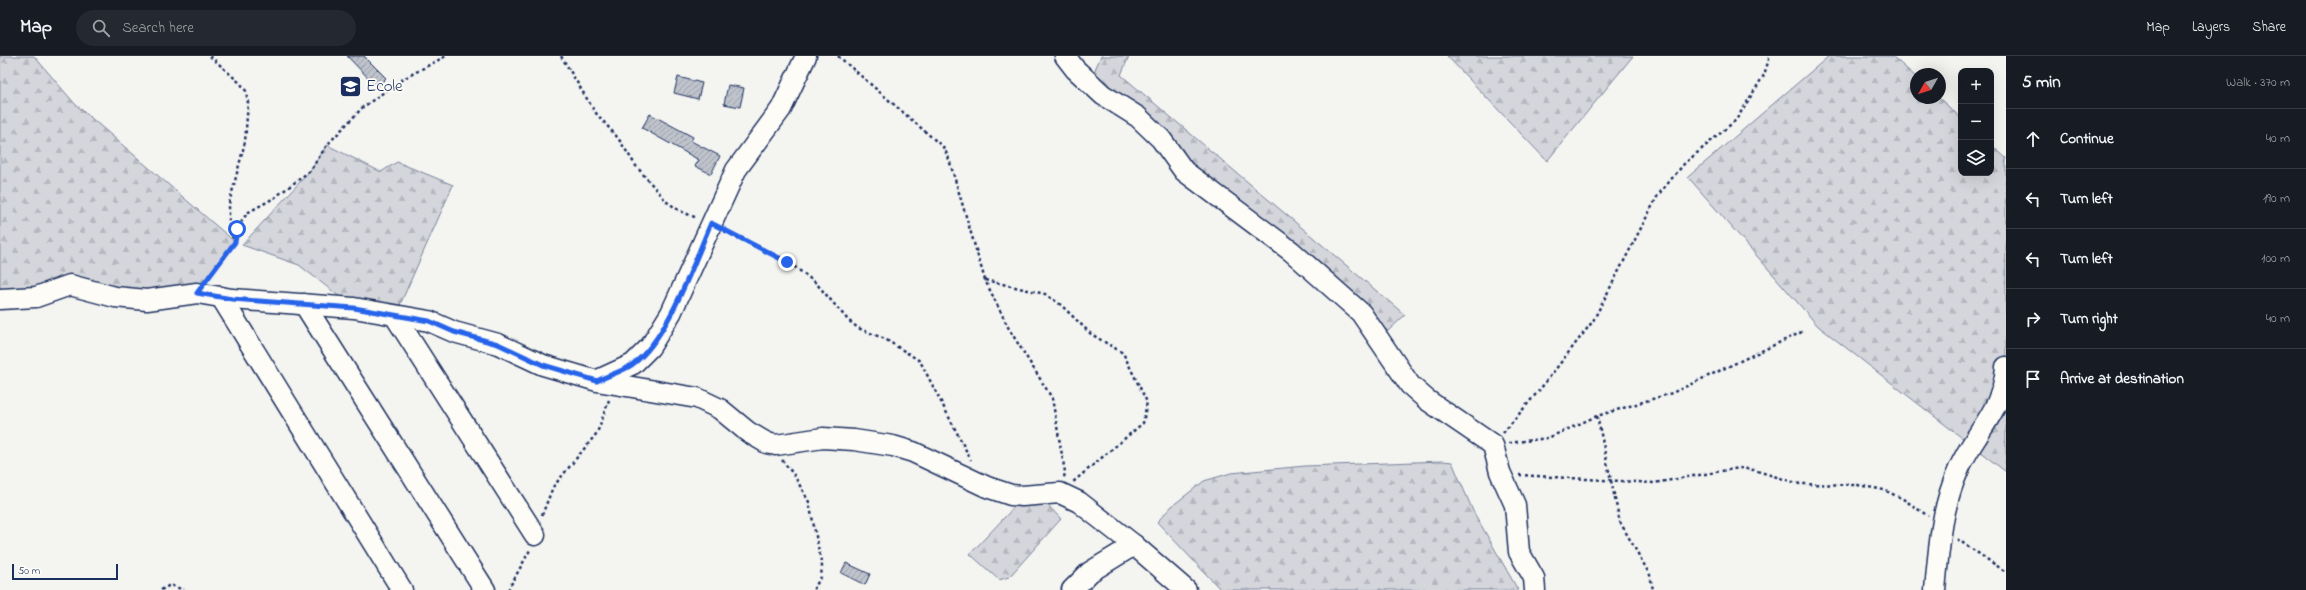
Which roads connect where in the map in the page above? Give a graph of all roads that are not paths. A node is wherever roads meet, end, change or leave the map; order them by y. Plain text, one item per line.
1 (806, 56) edge
2 (1065, 56) edge
3 (221, 297) junction
4 (0, 299) edge
5 (304, 304) junction
6 (395, 316) junction
7 (2006, 367) edge
8 (606, 382) junction
9 (535, 535) road end
10 (1134, 545) junction
11 (402, 590) edge
12 (485, 590) edge
13 (1072, 590) edge
14 (1186, 590) edge
15 (1535, 590) edge
16 (1935, 590) edge

1 - 8 street
2 - 15 street
3 - 4 street
3 - 5 street
3 - 11 street
5 - 6 street
5 - 12 street
6 - 8 street
6 - 9 street
7 - 16 street
8 - 10 street
10 - 13 street
10 - 14 street

